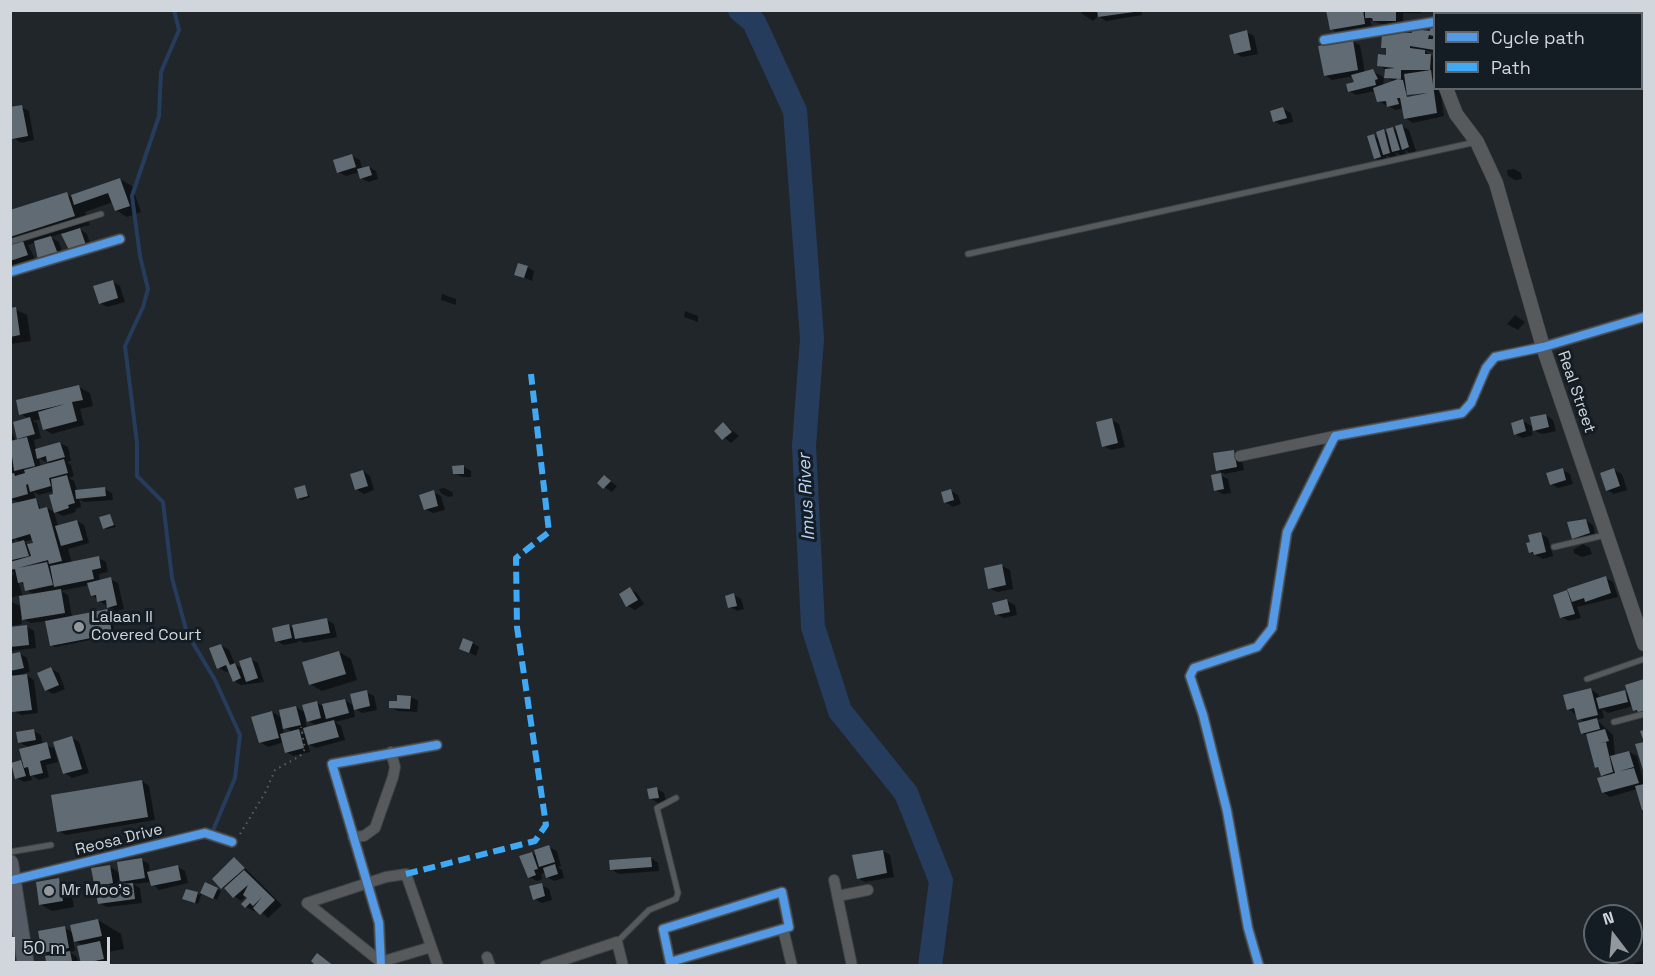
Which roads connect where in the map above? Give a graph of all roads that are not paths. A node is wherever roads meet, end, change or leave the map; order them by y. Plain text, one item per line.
1 (1433, 22) edge
2 (1324, 40) dead end
3 (1447, 90) edge
4 (1477, 142) junction
5 (101, 214) dead end
6 (120, 239) dead end
7 (10, 242) edge
8 (968, 254) dead end
9 (10, 272) edge
10 (1644, 317) edge
11 (1544, 347) junction
12 (1335, 436) junction
13 (1240, 456) dead end
14 (1607, 534) junction
15 (1554, 547) dead end
16 (1644, 644) edge
17 (1644, 659) edge
18 (1587, 679) dead end
19 (1644, 714) edge
20 (1614, 722) dead end
21 (437, 745) dead end
22 (391, 752) junction
23 (676, 798) dead end
24 (353, 837) junction
25 (232, 842) road end
26 (51, 845) dead end
27 (10, 852) edge
28 (10, 863) edge
29 (13, 880) junction
30 (834, 880) dead end
31 (367, 885) junction
32 (868, 890) dead end
33 (838, 896) junction
34 (783, 929) junction
35 (617, 942) junction
36 (431, 947) junction
37 (381, 964) edge
38 (26, 966) edge
39 (438, 966) edge
40 (545, 966) edge
41 (623, 966) edge
42 (792, 966) edge
43 (852, 966) edge
44 (1259, 966) edge

1 - 2 street
3 - 4 street, Real Street
4 - 8 lane
4 - 11 street, Real Street
5 - 7 lane
6 - 9 street
10 - 11 street
11 - 12 street
11 - 14 street, Real Street
12 - 13 street
12 - 44 street
14 - 15 lane
14 - 16 street, Real Street
17 - 18 lane
19 - 20 lane
21 - 22 street
22 - 24 street
22 - 24 street
23 - 35 lane
24 - 31 street
25 - 29 street, Reosa Drive
26 - 27 lane
28 - 29 main road
29 - 38 main road
30 - 33 street
31 - 36 street
31 - 37 street
31 - 37 street
32 - 33 street
33 - 43 street
34 - 34 street
34 - 42 street
35 - 40 street
35 - 41 street
36 - 37 street
36 - 39 street

